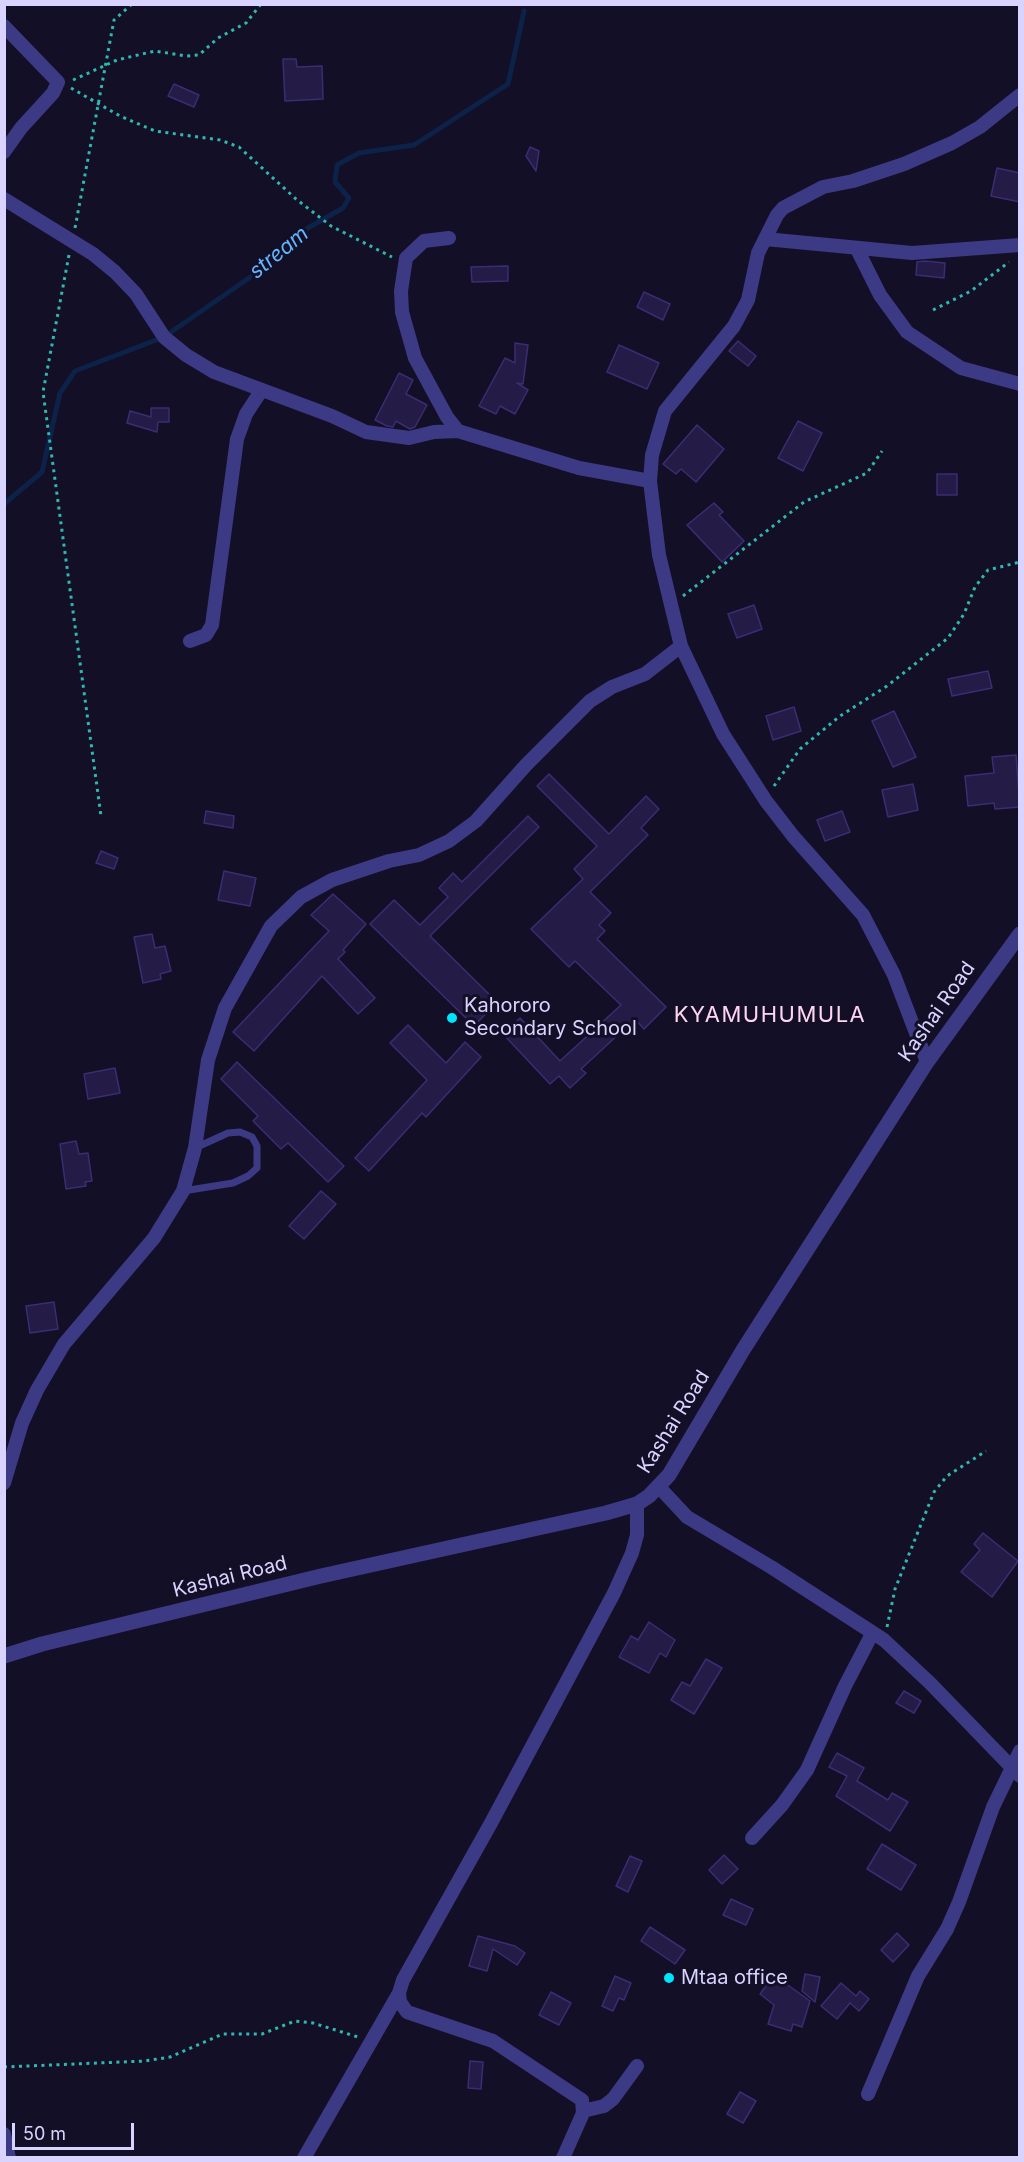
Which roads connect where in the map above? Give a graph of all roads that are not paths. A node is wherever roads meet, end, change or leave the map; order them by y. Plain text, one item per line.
1 (4, 26) edge
2 (1020, 95) edge
3 (4, 152) edge
4 (4, 199) edge
5 (449, 238) dead end
6 (765, 239) junction
7 (1020, 245) edge
8 (857, 249) junction
9 (1020, 384) edge
10 (261, 391) junction
11 (458, 431) junction
12 (650, 481) junction
13 (190, 641) dead end
14 (681, 646) junction
15 (1020, 934) edge
16 (927, 1062) junction
17 (195, 1148) junction
18 (183, 1191) junction
19 (4, 1483) edge
20 (659, 1487) junction
21 (637, 1504) junction
22 (878, 1637) junction
23 (4, 1656) edge
24 (1020, 1751) edge
25 (1015, 1772) edge
26 (752, 1838) dead end
27 (399, 1993) junction
28 (637, 2066) dead end
29 (868, 2094) dead end
30 (583, 2111) junction
31 (4, 2134) edge
32 (9, 2157) edge
33 (304, 2157) edge
34 (563, 2157) edge

1 - 3 street
2 - 6 street
4 - 10 street
5 - 11 street
6 - 8 street
6 - 12 street
7 - 8 street
8 - 9 street
10 - 11 street
10 - 13 street
11 - 12 street
12 - 14 street
14 - 16 street
14 - 17 street
15 - 16 street, Kashai Road
16 - 20 street, Kashai Road
17 - 18 street
17 - 18 lane
18 - 19 street
20 - 21 street, Kashai Road
20 - 22 street
21 - 23 street, Kashai Road
21 - 27 street
22 - 25 street
22 - 26 street
24 - 25 street
25 - 29 street
27 - 30 street
27 - 33 street
28 - 30 street
30 - 34 street
31 - 32 street

